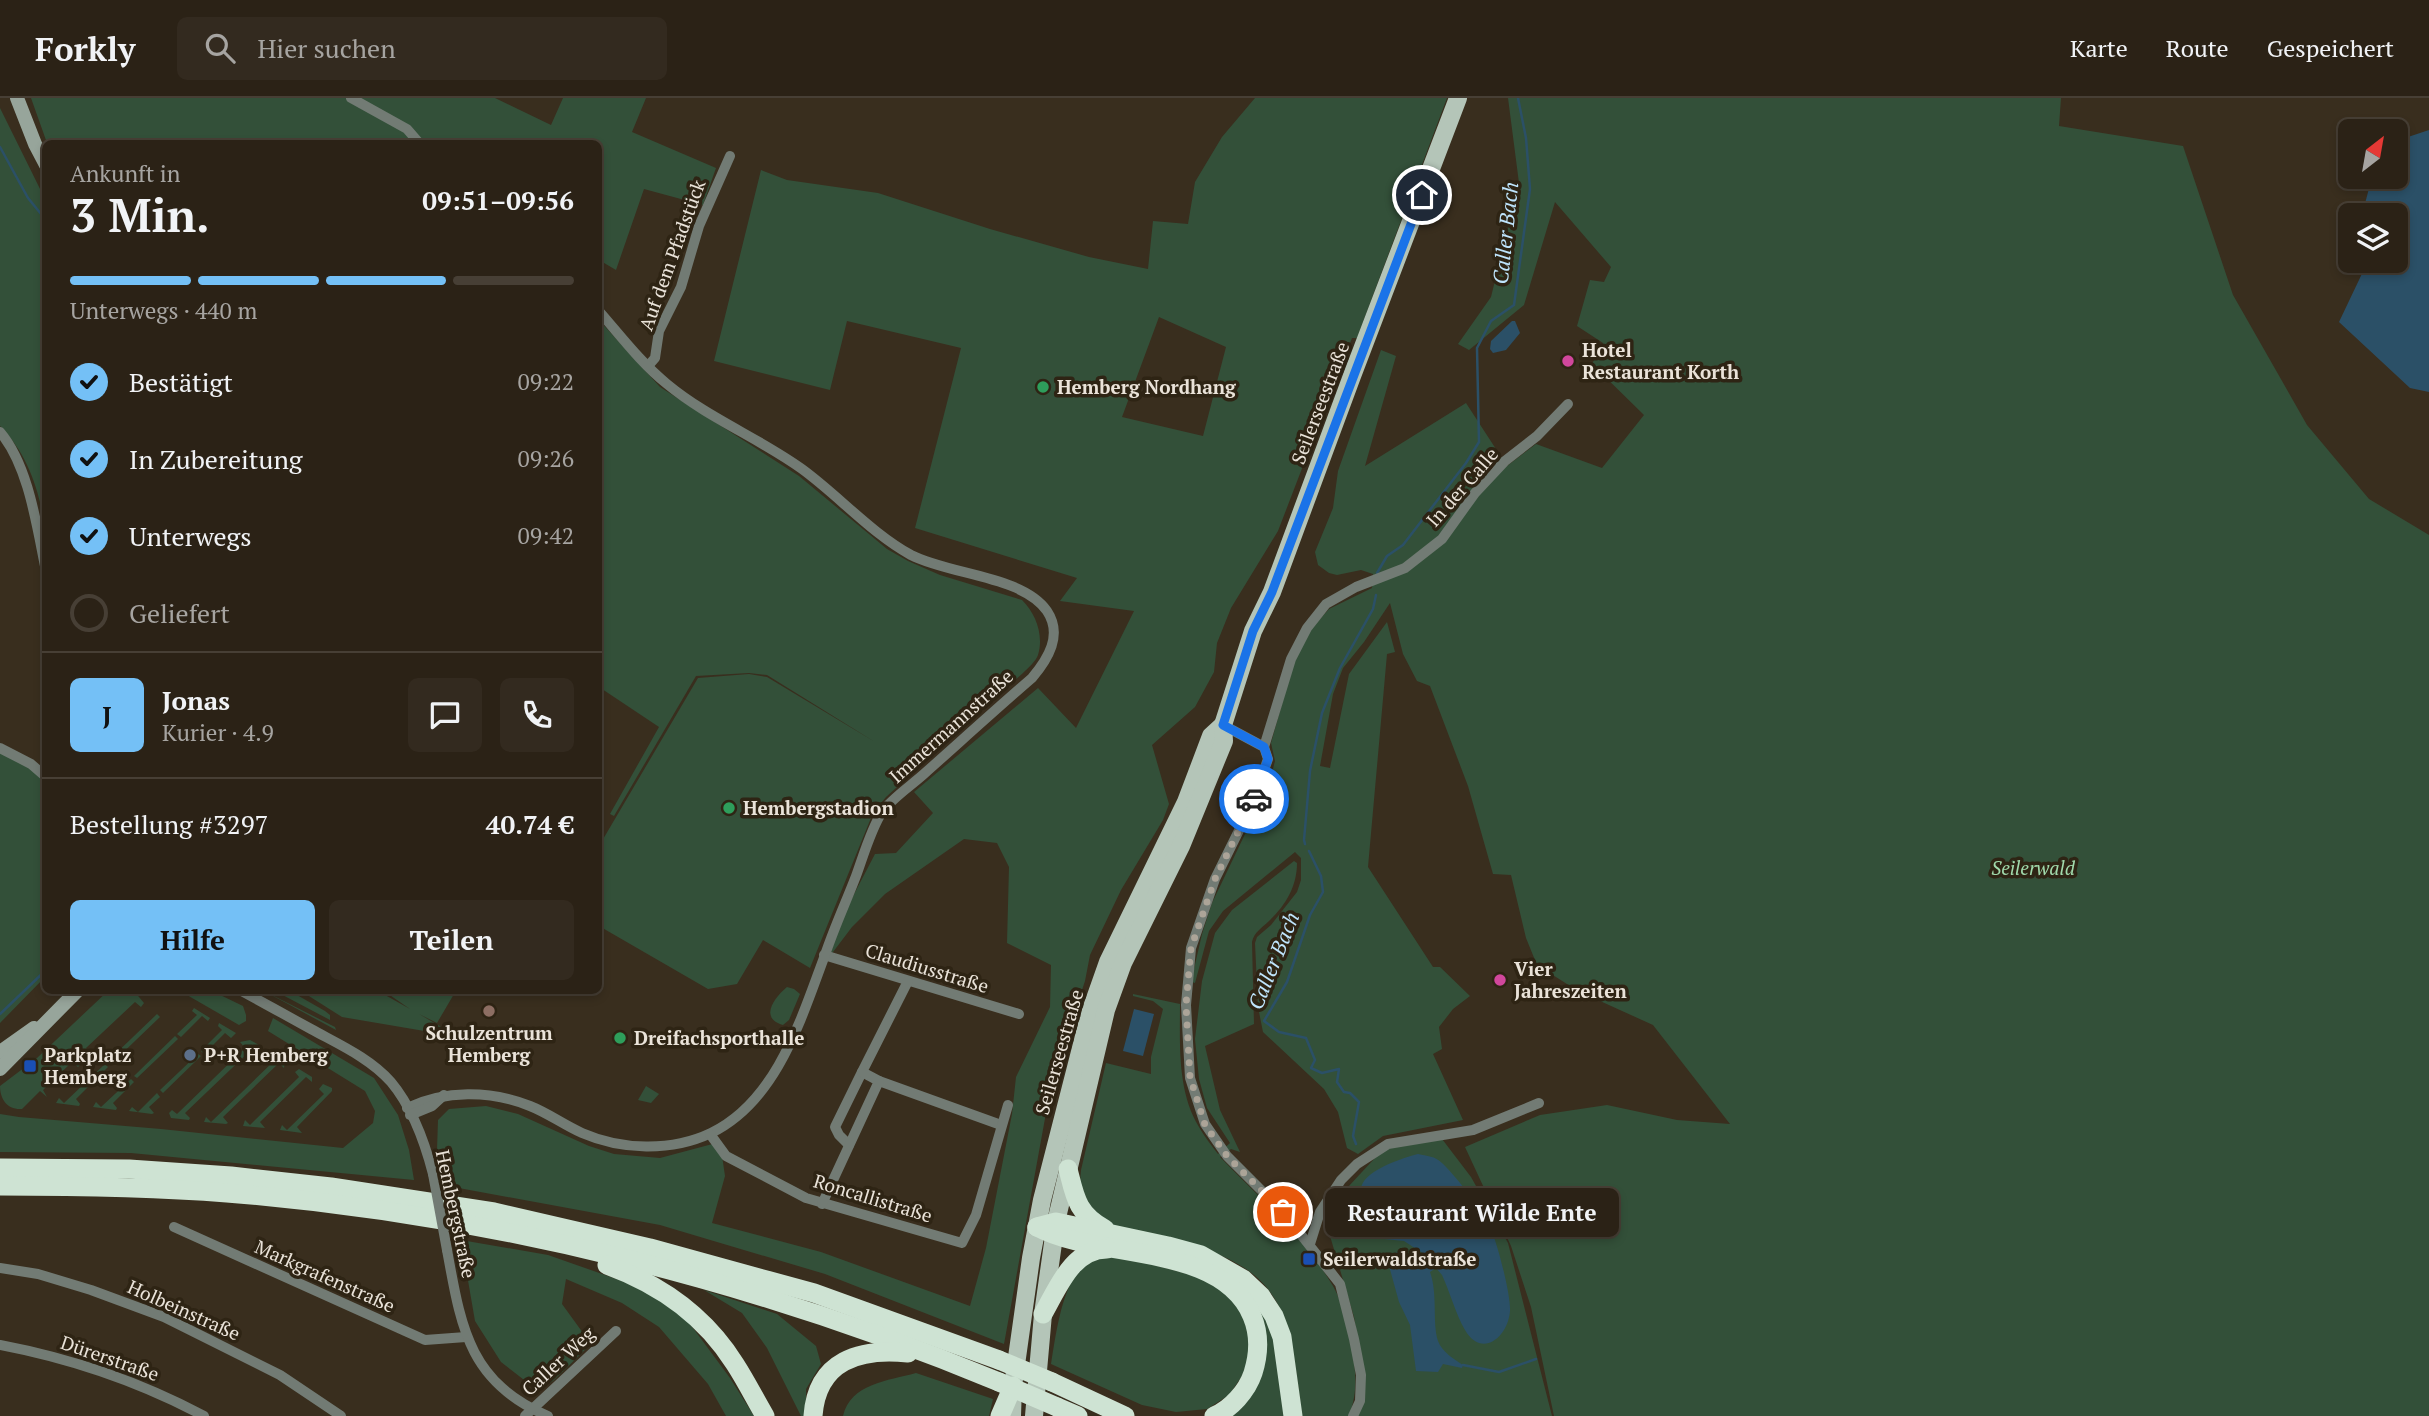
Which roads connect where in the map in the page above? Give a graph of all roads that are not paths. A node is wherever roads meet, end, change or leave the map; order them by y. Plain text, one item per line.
1 (17, 98) edge
2 (351, 98) edge
3 (1458, 98) edge
4 (416, 140) edge
5 (730, 156) dead end
6 (42, 158) edge
7 (602, 314) edge
8 (648, 366) junction
9 (1567, 404) dead end
10 (0, 432) edge
11 (42, 550) edge
12 (1223, 725) junction
13 (1264, 747) junction
14 (0, 748) edge
15 (42, 771) edge
16 (824, 956) junction
17 (908, 981) junction
18 (75, 994) edge
19 (247, 994) edge
20 (61, 1009) junction
21 (1018, 1014) dead end
22 (0, 1052) edge
23 (0, 1069) edge
24 (862, 1072) junction
25 (879, 1081) junction
26 (1539, 1103) dead end
27 (1008, 1105) dead end
28 (408, 1111) junction
29 (1001, 1125) junction
30 (710, 1134) junction
31 (849, 1145) junction
32 (0, 1168) edge
33 (1068, 1169) junction
34 (0, 1186) edge
35 (822, 1204) junction
36 (447, 1222) junction
37 (174, 1227) dead end
38 (1037, 1227) junction
39 (1055, 1229) junction
40 (1117, 1241) junction
41 (1310, 1244) junction
42 (0, 1268) edge
43 (1043, 1314) junction
44 (616, 1331) dead end
45 (466, 1337) junction
46 (0, 1345) edge
47 (936, 1355) junction
48 (1006, 1384) junction
49 (528, 1413) edge
50 (204, 1416) edge
51 (341, 1416) edge
52 (548, 1416) edge
53 (765, 1416) edge
54 (813, 1416) edge
55 (1000, 1416) edge
56 (1012, 1416) edge
57 (1034, 1416) edge
58 (1078, 1416) edge
59 (1125, 1416) edge
60 (1214, 1416) edge
61 (1293, 1416) edge
62 (1353, 1416) edge

1 - 6 main road
2 - 4 street
3 - 12 main road, Seilerseestraße
5 - 8 street, Auf dem Pfadstück
7 - 8 street, Immermannstraße
8 - 16 street, Immermannstraße
9 - 13 street, In der Calle
10 - 11 street
12 - 13 street
12 - 33 main road, Seilerseestraße
12 - 38 main road, Seilerseestraße
13 - 41 street, In der Calle
14 - 15 street
16 - 17 street, Claudiusstraße
16 - 30 street, Immermannstraße
17 - 21 street, Claudiusstraße
17 - 24 street
18 - 20 main road
19 - 28 street, Hembergstraße
20 - 22 main road
20 - 23 main road
24 - 25 street
24 - 31 street
25 - 29 street
25 - 31 street
26 - 41 street
27 - 29 street
28 - 30 street, Immermannstraße
28 - 45 street, Hembergstraße, bridge
29 - 35 street, Roncallistraße
30 - 35 street, Roncallistraße
31 - 35 street
32 - 59 highway, bridge
33 - 39 main road, Seilerseestraße
33 - 40 highway
34 - 36 highway
36 - 47 highway
36 - 53 highway
37 - 45 street, Markgrafenstraße
38 - 39 highway
38 - 48 main road, Seilerseestraße
39 - 40 highway
39 - 43 main road, Seilerseestraße
40 - 43 highway
40 - 60 highway
40 - 61 highway
41 - 62 street, In der Calle
42 - 51 street, Holbeinstraße
43 - 57 main road, Seilerseestraße
44 - 49 street, Caller Weg
45 - 49 street, Hembergstraße
46 - 50 street, Dürerstraße
47 - 48 highway
47 - 54 highway
48 - 55 highway
48 - 56 main road, Seilerseestraße
48 - 58 highway, bridge
49 - 52 street, Hembergstraße

